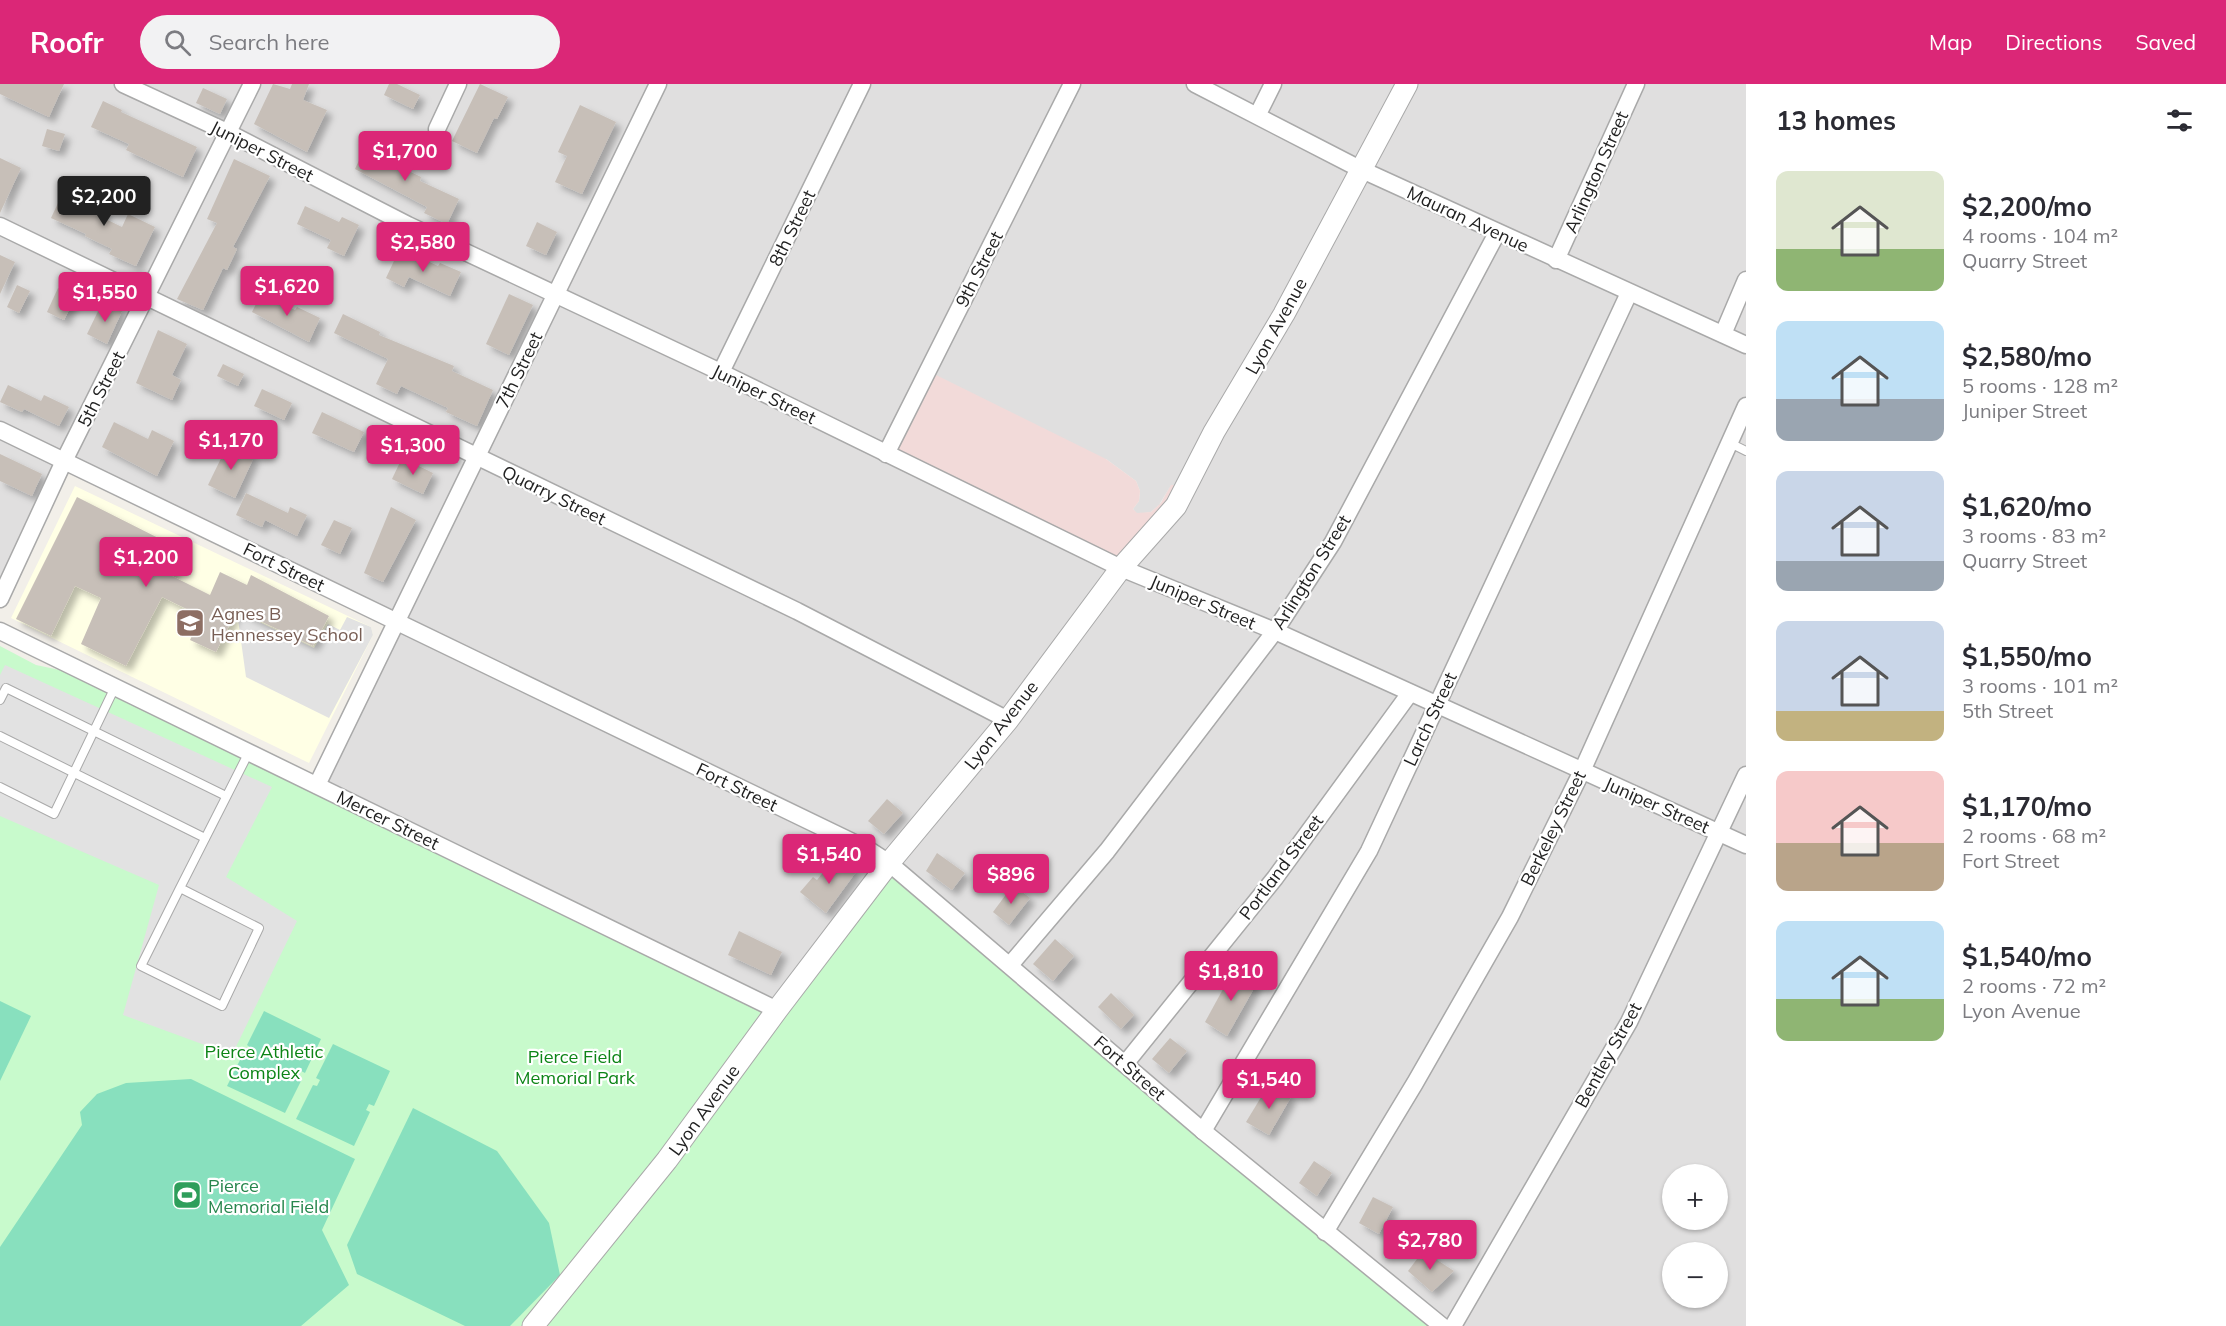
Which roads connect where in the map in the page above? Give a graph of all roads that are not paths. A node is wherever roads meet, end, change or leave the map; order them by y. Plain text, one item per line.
1 (123, 84) edge
2 (252, 84) edge
3 (458, 84) edge
4 (658, 84) edge
5 (862, 84) edge
6 (1072, 84) edge
7 (1195, 84) edge
8 (1273, 84) edge
9 (1407, 84) edge
10 (1636, 84) edge
11 (1258, 114) junction
12 (436, 129) dead end
13 (227, 132) junction
14 (1360, 169) junction
15 (0, 226) edge
16 (1497, 233) junction
17 (1556, 260) junction
18 (1746, 280) edge
19 (1629, 292) junction
20 (556, 294) junction
21 (147, 298) junction
22 (1723, 334) junction
23 (1746, 345) edge
24 (721, 372) junction
25 (1746, 406) edge
26 (0, 430) edge
27 (1730, 443) junction
28 (1746, 451) edge
29 (886, 454) junction
30 (477, 458) junction
31 (64, 461) junction
32 (1121, 568) junction
33 (0, 599) edge
34 (398, 623) junction
35 (0, 631) edge
36 (1275, 632) junction
37 (115, 687) junction
38 (1410, 693) junction
39 (0, 700) edge
40 (1437, 705) junction
41 (1008, 720) junction
42 (93, 731) junction
43 (0, 736) edge
44 (249, 752) junction
45 (1582, 771) junction
46 (73, 772) junction
47 (1746, 775) edge
48 (317, 785) junction
49 (0, 787) edge
50 (226, 796) junction
51 (1720, 833) junction
52 (205, 838) junction
53 (1746, 845) edge
54 (889, 863) junction
55 (180, 888) junction
56 (1010, 965) junction
57 (777, 1010) junction
58 (1125, 1064) junction
59 (1203, 1131) junction
60 (1325, 1232) junction
61 (533, 1326) edge
62 (1442, 1326) edge
63 (1453, 1326) edge

1 - 13 street, Juniper Street
2 - 13 street, 5th Street
3 - 12 street
4 - 20 street, 7th Street
5 - 24 street, 8th Street
6 - 29 street, 9th Street
7 - 11 street, Mauran Avenue
8 - 11 street
9 - 14 street, Lyon Avenue
10 - 17 street, Arlington Street
11 - 14 street, Mauran Avenue
13 - 20 street, Juniper Street
13 - 21 street, 5th Street
14 - 16 street, Mauran Avenue
14 - 32 street, Lyon Avenue
15 - 21 street, Quarry Street
16 - 17 street, Mauran Avenue
16 - 36 street, Arlington Street
17 - 19 street, Mauran Avenue
18 - 22 street
19 - 22 street, Mauran Avenue
19 - 40 street, Larch Street
20 - 24 street, Juniper Street
20 - 30 street, 7th Street
21 - 30 street, Quarry Street
21 - 31 street, 5th Street
22 - 23 street, Mauran Avenue
24 - 29 street, Juniper Street
25 - 27 street, Berkeley Street
26 - 31 street, Fort Street
27 - 28 lane
27 - 45 street, Berkeley Street
29 - 32 street, Juniper Street
30 - 34 street, 7th Street
30 - 41 street, Quarry Street
31 - 33 street, 5th Street
31 - 34 street, Fort Street
32 - 36 street, Juniper Street
32 - 41 street, Lyon Avenue
34 - 48 street, 7th Street
34 - 54 street, Fort Street
35 - 37 street, Mercer Street
36 - 38 street, Juniper Street
36 - 56 street, Arlington Street
37 - 42 lane
37 - 44 street, Mercer Street
38 - 40 street, Juniper Street
38 - 58 street, Portland Street
39 - 42 lane
40 - 45 street, Juniper Street
40 - 59 street, Larch Street
41 - 54 street, Lyon Avenue
42 - 46 lane
42 - 50 lane
43 - 46 lane
44 - 48 street, Mercer Street
44 - 50 lane
45 - 51 street, Juniper Street
45 - 60 street, Berkeley Street
46 - 49 lane
46 - 52 lane
47 - 51 street, Bentley Street
48 - 57 street, Mercer Street
50 - 52 lane
51 - 53 street, Juniper Street
51 - 63 street, Bentley Street
52 - 55 lane
54 - 56 street, Fort Street
54 - 57 street, Lyon Avenue
55 - 55 lane
56 - 58 street, Fort Street
57 - 61 street, Lyon Avenue
58 - 59 street, Fort Street
59 - 60 street, Fort Street
60 - 62 street, Fort Street

